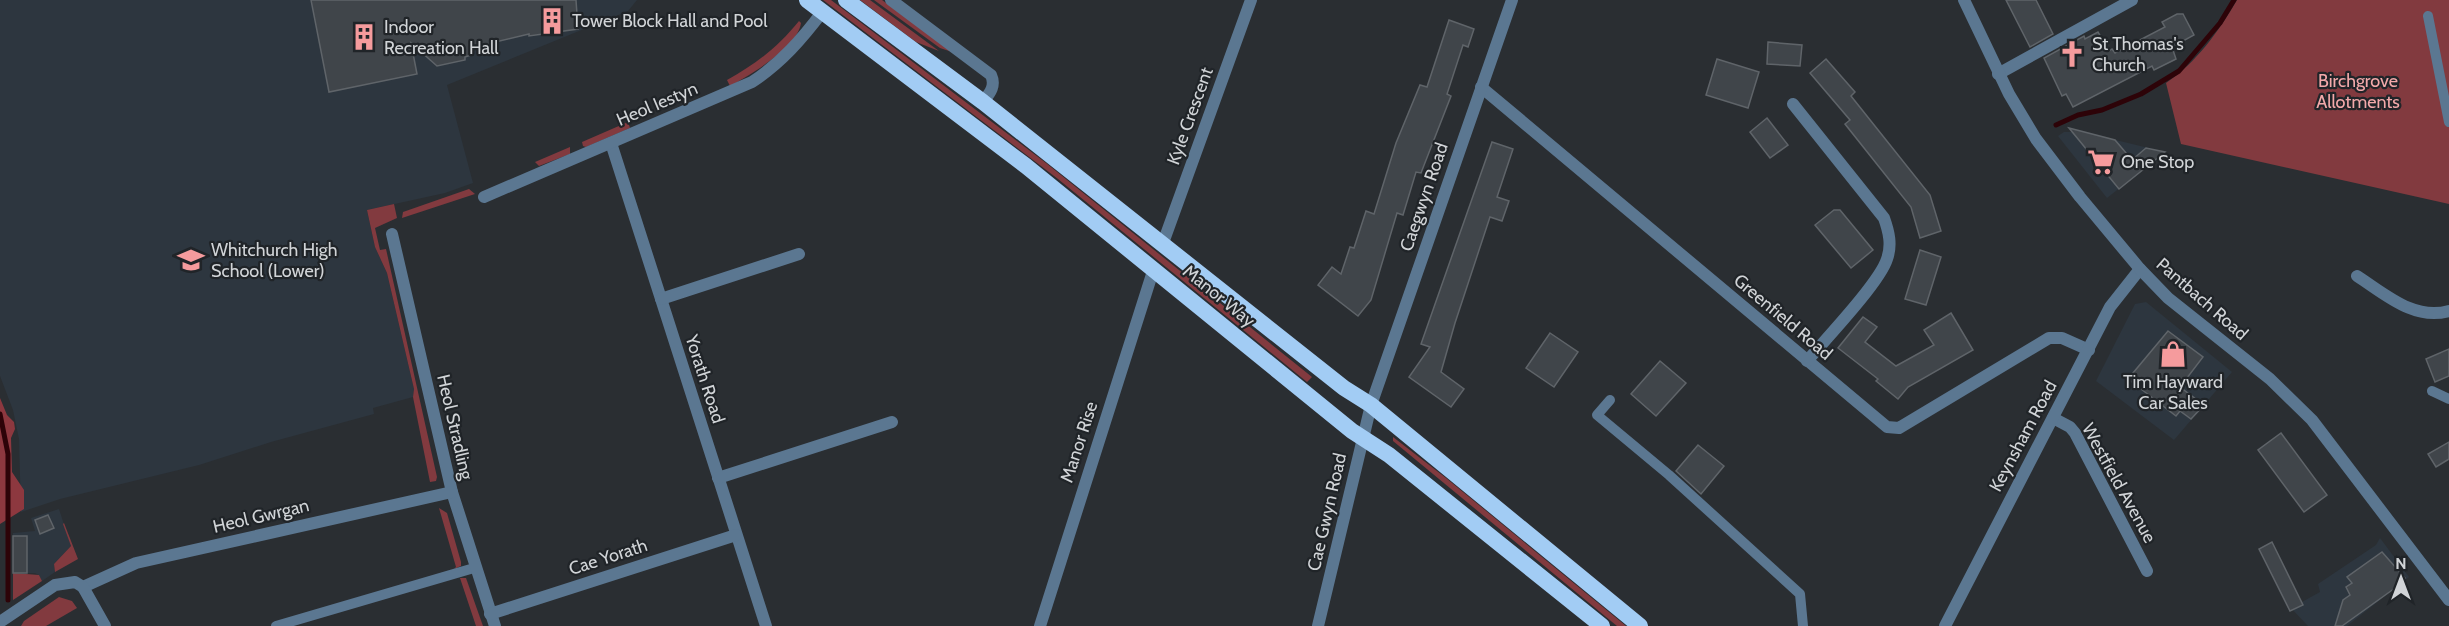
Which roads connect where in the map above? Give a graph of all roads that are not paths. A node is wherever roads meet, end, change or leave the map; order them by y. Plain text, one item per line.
1 (807, 0) edge
2 (846, 0) edge
3 (891, 0) edge
4 (1251, 0) edge
5 (1512, 0) edge
6 (1964, 0) edge
7 (2132, 0) edge
8 (823, 11) junction
9 (2428, 16) dead end
10 (1998, 74) junction
11 (1481, 87) junction
12 (983, 102) junction
13 (1793, 104) dead end
14 (2449, 122) edge
15 (610, 143) junction
16 (484, 197) dead end
17 (392, 234) dead end
18 (1163, 243) junction
19 (799, 254) dead end
20 (1154, 268) junction
21 (2140, 269) junction
22 (2357, 276) dead end
23 (661, 299) junction
24 (2449, 311) edge
25 (2088, 350) junction
26 (1807, 361) junction
27 (2432, 391) dead end
28 (2449, 399) edge
29 (1610, 400) dead end
30 (1371, 405) junction
31 (2053, 418) junction
32 (892, 422) dead end
33 (1363, 438) junction
34 (718, 478) junction
35 (452, 492) junction
36 (736, 535) junction
37 (474, 568) junction
38 (2147, 571) dead end
39 (83, 587) junction
40 (2449, 600) edge
41 (492, 620) edge
42 (0, 622) edge
43 (105, 626) edge
44 (276, 626) edge
45 (766, 626) edge
46 (1040, 626) edge
47 (1318, 626) edge
48 (1602, 626) edge
49 (1640, 626) edge
50 (1803, 626) edge
51 (1945, 626) edge

1 - 8 highway, Manor Way
2 - 12 highway, Manor Way
3 - 12 street
4 - 18 street, Kyle Crescent
5 - 11 street, Caegwyn Road
6 - 10 street, Pantbach Road
7 - 10 street
8 - 15 street, Heol Iestyn
8 - 20 highway, Manor Way
9 - 14 lane
10 - 21 street, Pantbach Road
11 - 26 street, Greenfield Road
11 - 30 street, Caegwyn Road
12 - 18 highway, Manor Way
13 - 26 street
15 - 16 street, Heol Iestyn
15 - 23 street, Yorath Road
17 - 35 street, Heol Stradling
18 - 30 highway, Manor Way
19 - 23 street
20 - 33 highway, Manor Way
20 - 46 street, Manor Rise
21 - 25 street, Keynsham Road
21 - 40 street, Pantbach Road
22 - 24 street
23 - 34 street, Yorath Road
25 - 26 street, Greenfield Road
25 - 31 street, Keynsham Road
27 - 28 lane
29 - 50 lane
30 - 33 street, Cae Gwyn Road
30 - 49 highway, Manor Way
31 - 38 street, Westfield Avenue
31 - 51 street, Keynsham Road
32 - 34 street
33 - 47 street, Cae Gwyn Road
33 - 48 highway, Manor Way
34 - 36 street, Yorath Road
35 - 37 street, Heol Stradling
35 - 39 street, Heol Gwrgan
36 - 41 street, Cae Yorath
36 - 45 street, Yorath Road
37 - 41 street, Heol Stradling
37 - 44 lane
39 - 42 street
39 - 43 street

